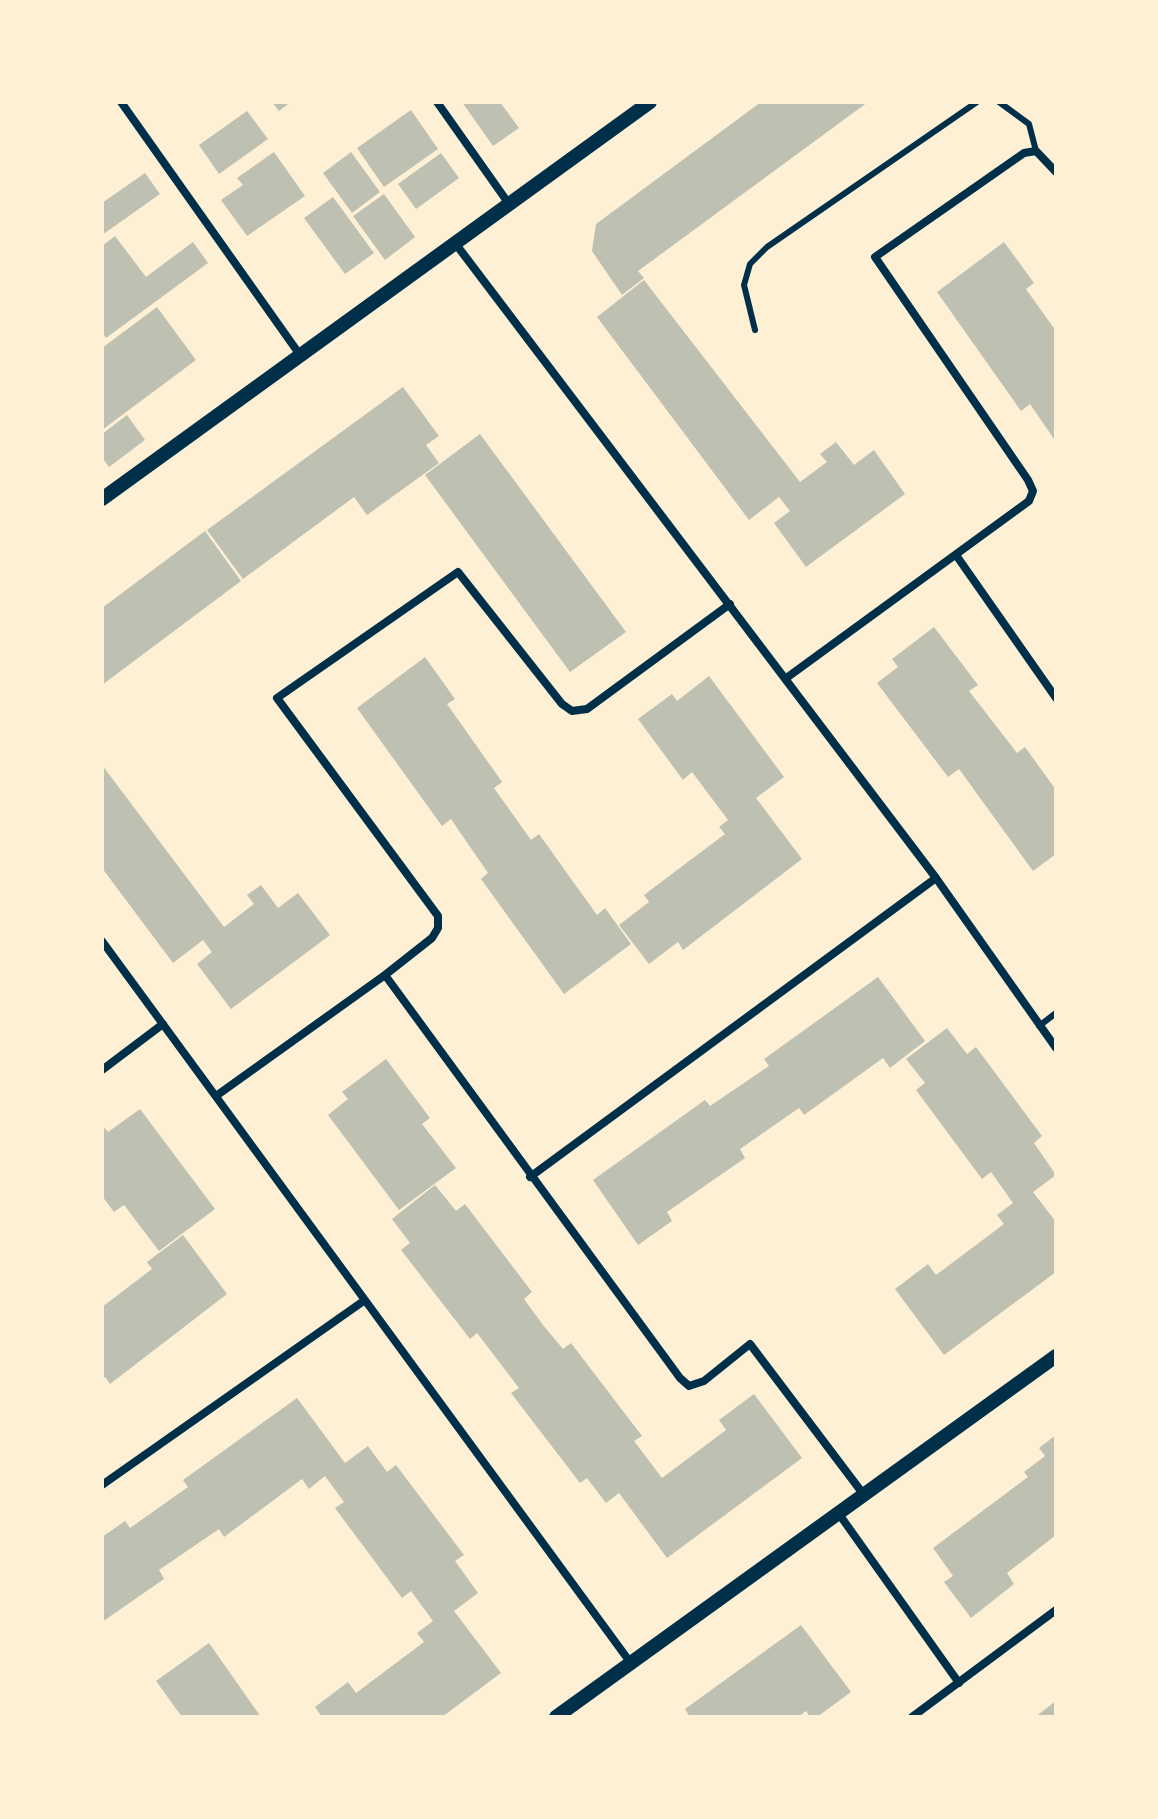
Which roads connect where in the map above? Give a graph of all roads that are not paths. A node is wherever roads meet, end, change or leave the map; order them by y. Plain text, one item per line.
1 (121, 102) edge
2 (437, 102) edge
3 (650, 102) edge
4 (977, 102) edge
5 (999, 102) edge
6 (1036, 151) junction
7 (1056, 172) edge
8 (509, 204) junction
9 (455, 243) junction
10 (755, 330) dead end
11 (300, 355) junction
12 (102, 499) edge
13 (956, 555) junction
14 (730, 604) junction
15 (785, 679) junction
16 (1056, 698) edge
17 (936, 878) junction
18 (102, 941) edge
19 (385, 975) junction
20 (1056, 1013) edge
21 (163, 1024) junction
22 (1039, 1026) junction
23 (1056, 1048) edge
24 (102, 1070) edge
25 (216, 1096) junction
26 (530, 1177) junction
27 (365, 1300) junction
28 (1056, 1356) edge
29 (102, 1485) edge
30 (864, 1495) junction
31 (839, 1514) junction
32 (1056, 1610) edge
33 (630, 1662) junction
34 (959, 1683) junction
35 (556, 1717) edge
36 (912, 1717) edge

1 - 11 street
2 - 8 street
3 - 8 street
4 - 10 lane
5 - 6 lane
6 - 7 street
6 - 13 street
8 - 9 street
9 - 11 street
9 - 14 street
11 - 12 street
13 - 15 street
13 - 16 street
14 - 15 street
14 - 19 street
15 - 17 street
17 - 22 street
17 - 26 street
18 - 21 street
19 - 25 street
19 - 26 street
20 - 22 lane
21 - 24 street
21 - 25 street
22 - 23 street
25 - 27 street
26 - 30 street
27 - 29 street
27 - 33 street
28 - 30 street
30 - 31 street
31 - 33 street
31 - 34 street
32 - 34 street
33 - 35 street
34 - 36 street

